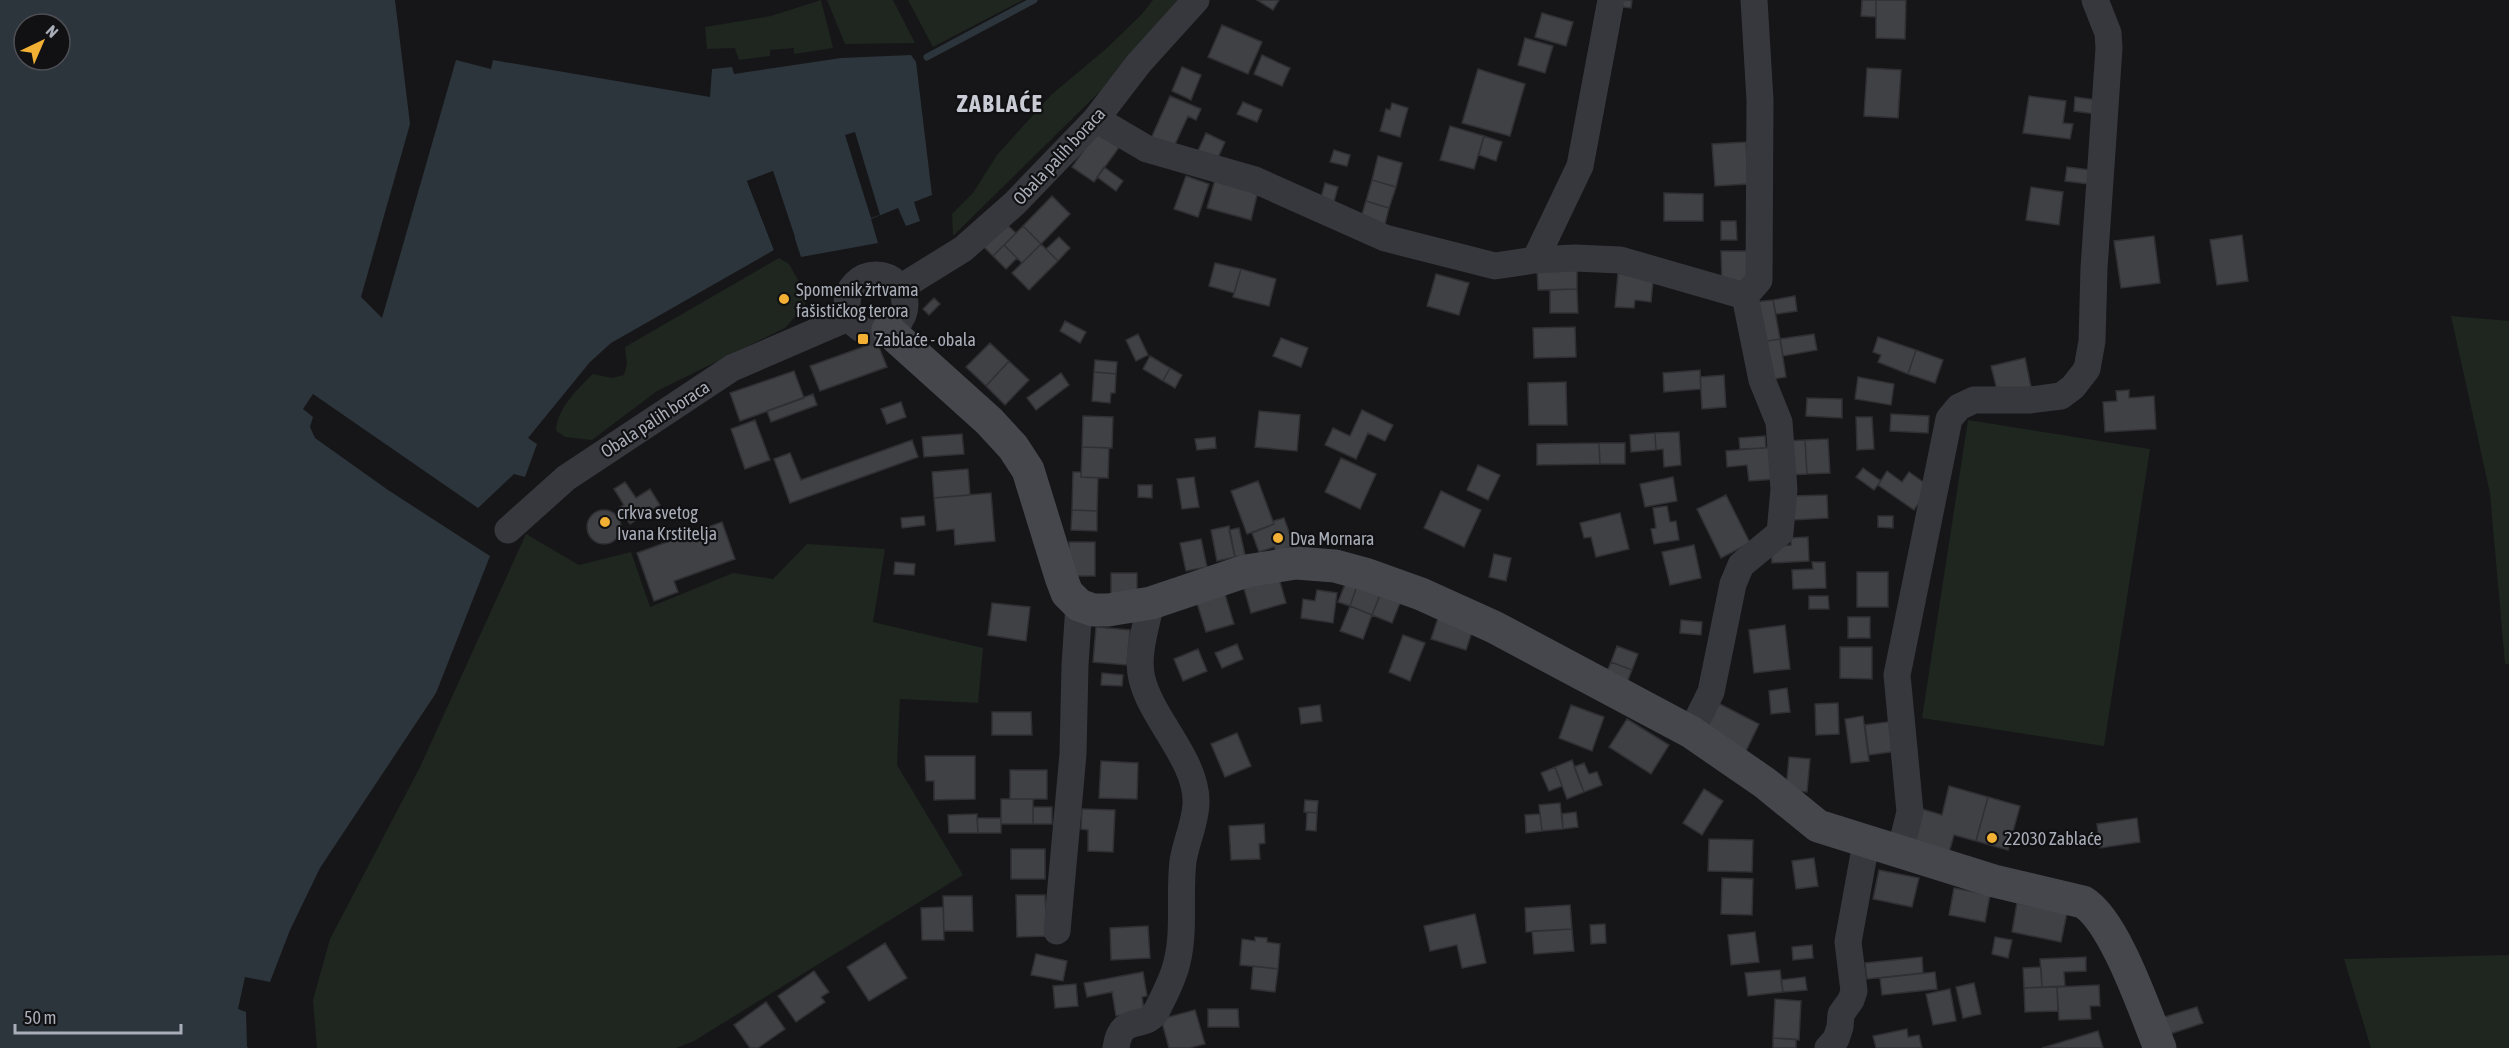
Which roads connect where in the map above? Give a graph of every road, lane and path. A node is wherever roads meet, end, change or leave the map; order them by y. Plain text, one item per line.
1 (1196, 0) edge
2 (1611, 0) edge
3 (1754, 0) edge
4 (2095, 0) edge
5 (1096, 119) junction
6 (1535, 260) junction
7 (900, 288) junction
8 (1745, 296) junction
9 (850, 317) junction
10 (888, 330) junction
11 (508, 530) dead end
12 (1151, 603) junction
13 (1079, 605) junction
14 (1691, 732) junction
15 (1866, 843) junction
16 (1900, 852) junction
17 (1057, 931) dead end
18 (1116, 1048) edge
19 (1828, 1048) edge
20 (2160, 1048) edge

1 - 5 street, Obala palih boraca
2 - 6 street
3 - 8 street
4 - 16 street
5 - 6 street
5 - 7 street, Obala palih boraca
6 - 8 street
7 - 9 street
7 - 10 street
8 - 14 street
9 - 10 street
9 - 11 street, Obala palih boraca
10 - 13 street
12 - 13 street
12 - 14 street
12 - 18 street
13 - 17 street
14 - 15 street
15 - 16 street
15 - 19 street
16 - 20 street

